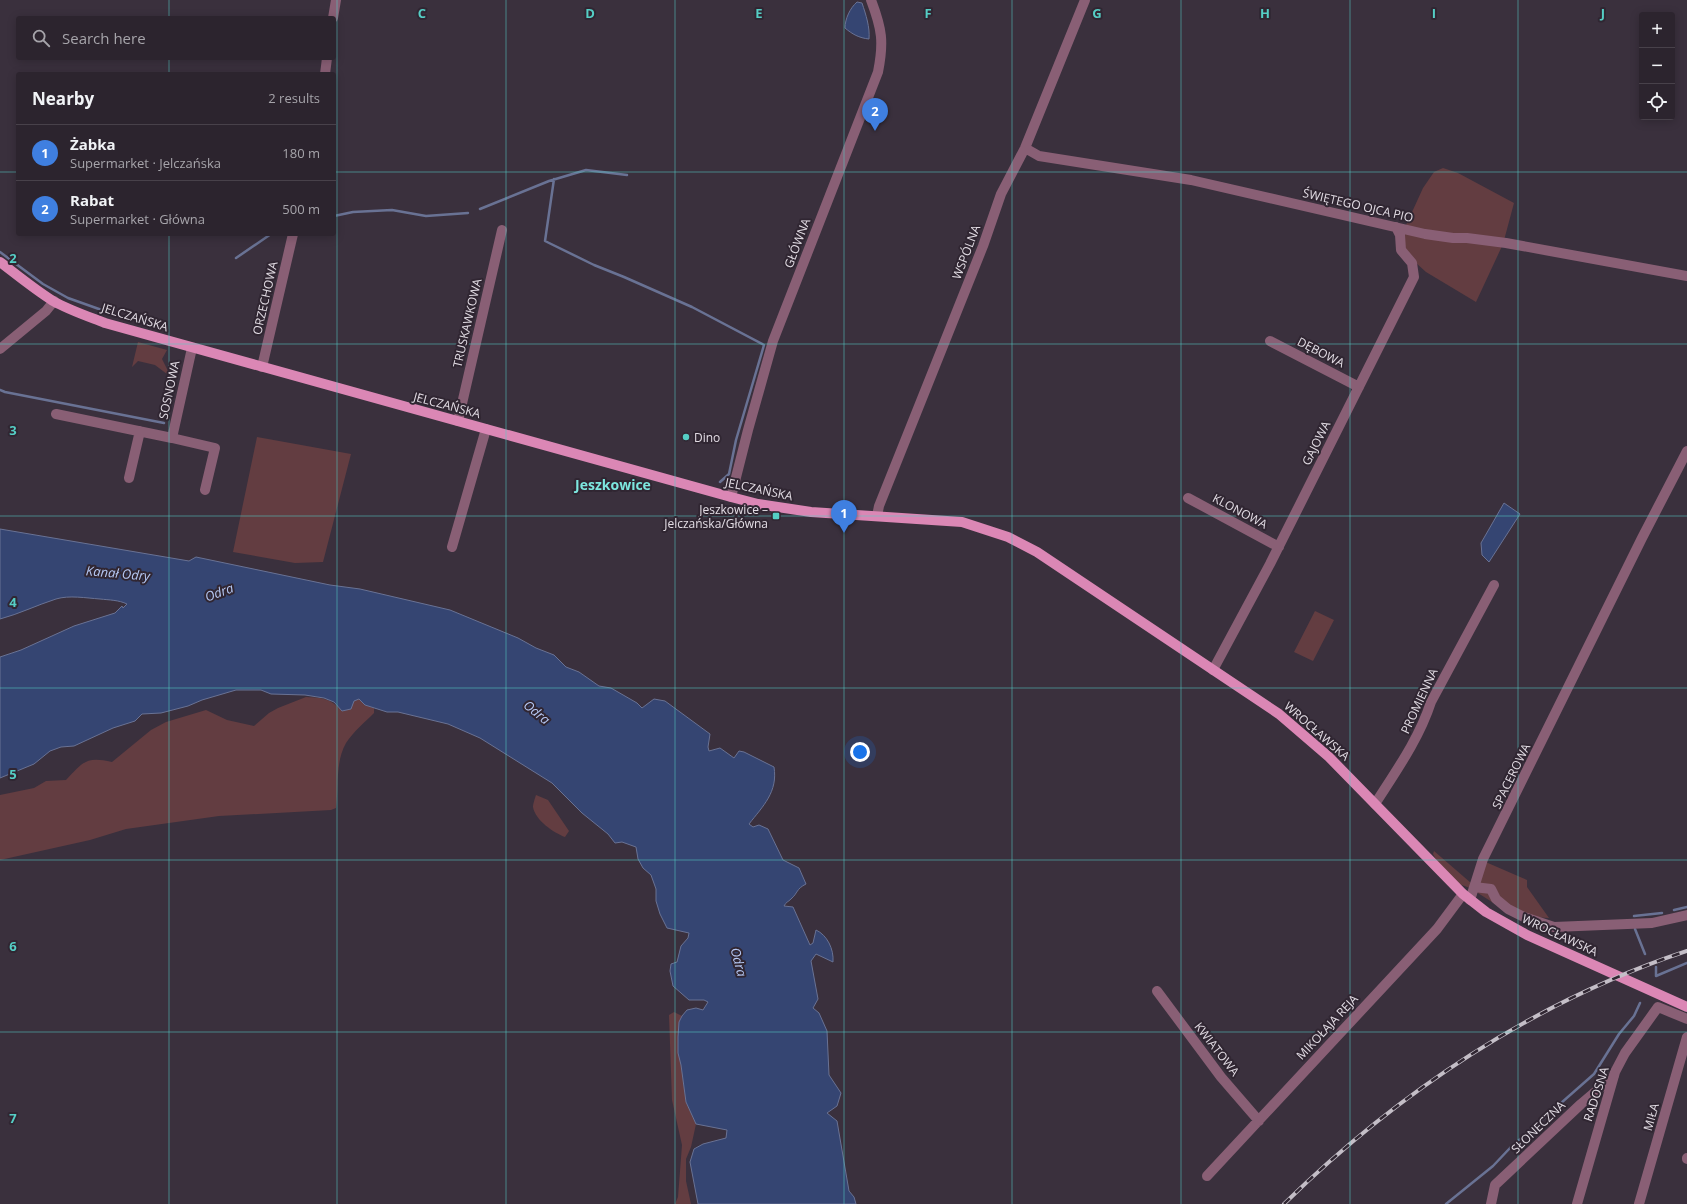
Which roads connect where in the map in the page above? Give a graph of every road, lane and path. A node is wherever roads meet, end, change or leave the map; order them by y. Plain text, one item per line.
1 (336, 0) edge
2 (872, 0) edge
3 (1085, 0) edge
4 (333, 16) edge
5 (327, 60) edge
6 (325, 72) edge
7 (1025, 148) junction
8 (1396, 227) junction
9 (502, 230) dead end
10 (293, 236) edge
11 (0, 262) edge
12 (1687, 276) edge
13 (54, 301) junction
14 (1270, 341) dead end
15 (192, 348) junction
16 (0, 349) edge
17 (262, 367) junction
18 (1359, 387) junction
19 (56, 414) dead end
20 (458, 421) junction
21 (486, 429) junction
22 (140, 431) junction
23 (172, 438) junction
24 (1687, 451) edge
25 (129, 478) dead end
26 (205, 490) dead end
27 (730, 497) junction
28 (1188, 498) dead end
29 (877, 516) junction
30 (904, 518) joint
31 (452, 547) dead end
32 (1279, 547) junction
33 (1494, 585) dead end
34 (1213, 670) junction
35 (1376, 804) junction
36 (1474, 887) junction
37 (1467, 897) junction
38 (1687, 915) edge
39 (1157, 991) dead end
40 (1687, 1008) edge
41 (1687, 1020) edge
42 (1687, 1037) edge
43 (1614, 1076) junction
44 (1259, 1121) junction
45 (1207, 1176) dead end
46 (1491, 1204) edge
47 (1577, 1204) edge
48 (1639, 1204) edge

1 - 4 street
2 - 27 street, GŁÓWNA
3 - 7 street, WSPÓLNA
5 - 6 street
7 - 8 street, ŚWIĘTEGO OJCA PIO
7 - 29 street, WSPÓLNA
8 - 12 street, ŚWIĘTEGO OJCA PIO
8 - 18 street, GAJOWA
9 - 20 street, TRUSKAWKOWA
10 - 17 street, ORZECHOWA
11 - 13 main road, JELCZAŃSKA
13 - 15 main road, JELCZAŃSKA
13 - 16 street
14 - 18 street, DĘBOWA
15 - 17 main road, JELCZAŃSKA
15 - 23 street, SOSNOWA
17 - 20 main road, JELCZAŃSKA
18 - 32 street, GAJOWA
19 - 22 street, SOSNOWA
20 - 21 main road, JELCZAŃSKA
21 - 27 main road, JELCZAŃSKA
21 - 31 street
22 - 23 street, SOSNOWA
22 - 25 street
23 - 26 street, SOSNOWA
24 - 36 street, SPACEROWA
27 - 29 main road, JELCZAŃSKA
28 - 32 street, KLONOWA
29 - 30 main road, JELCZAŃSKA
30 - 34 main road, WROCŁAWSKA
32 - 34 street, GAJOWA
33 - 35 street, PROMIENNA
34 - 35 main road, WROCŁAWSKA
35 - 37 main road, WROCŁAWSKA
36 - 37 street, SPACEROWA
36 - 38 street
37 - 40 main road, WROCŁAWSKA
37 - 44 street, MIKOŁAJA REJA
39 - 44 street, KWIATOWA
41 - 43 street, RADOSNA
42 - 48 street, MIŁA
43 - 46 street, SŁONECZNA
43 - 47 street, RADOSNA
44 - 45 street, MIKOŁAJA REJA

